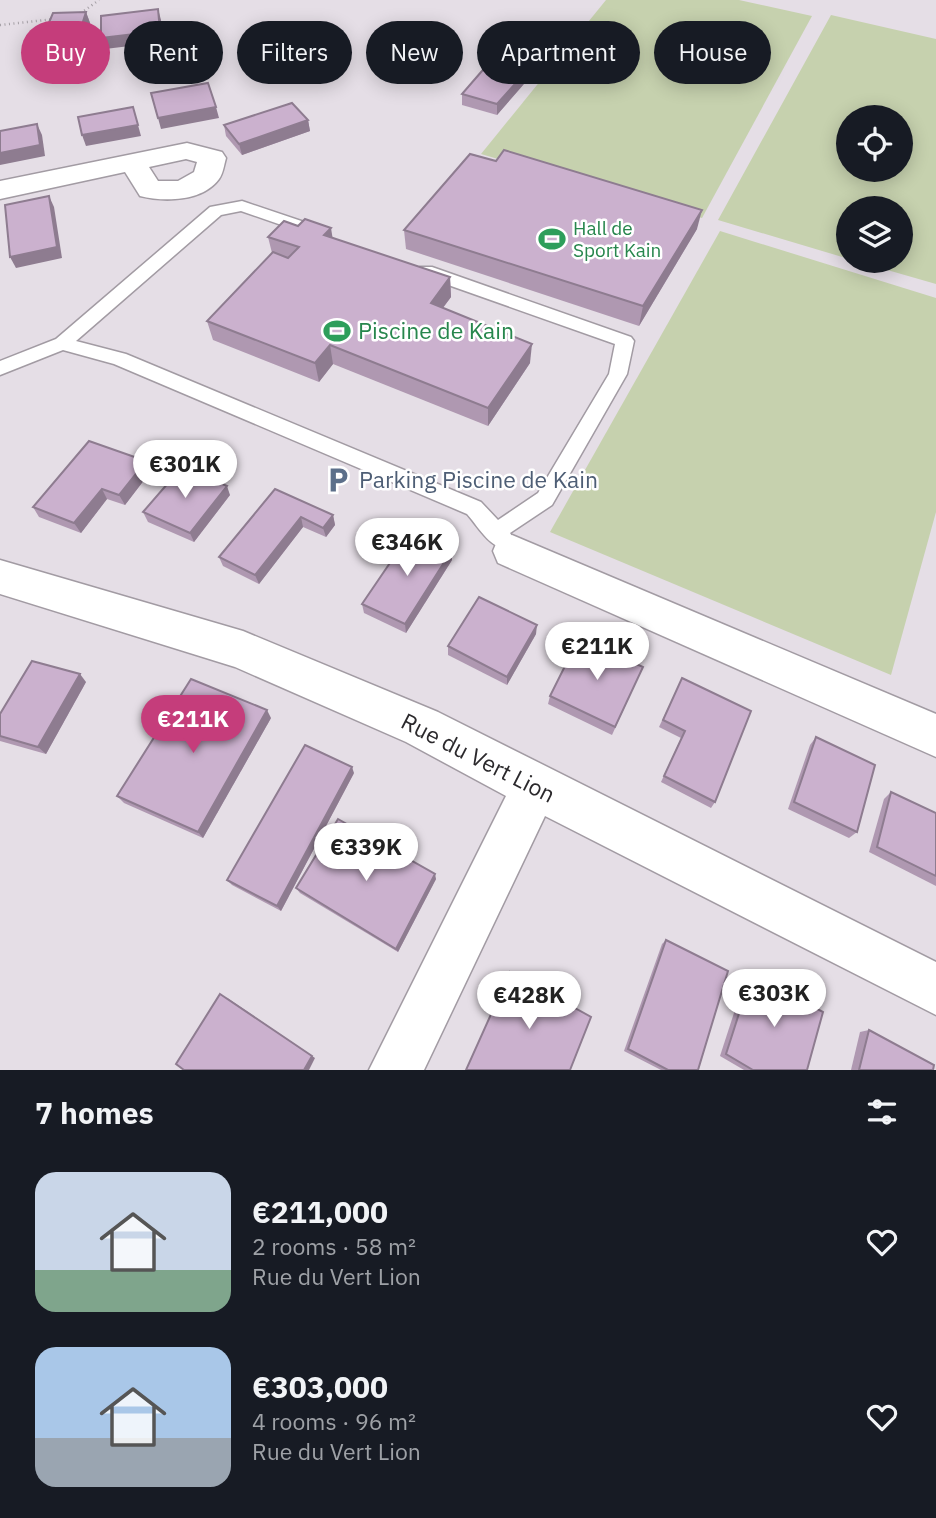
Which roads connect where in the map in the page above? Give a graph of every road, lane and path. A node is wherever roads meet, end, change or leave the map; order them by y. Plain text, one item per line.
1 (99, 0) edge
2 (76, 16) edge
3 (63, 18) edge
4 (0, 25) edge
5 (133, 164) dead end
6 (0, 190) edge
7 (331, 237) edge
8 (408, 264) edge
9 (62, 343) junction
10 (0, 368) edge
11 (504, 542) junction
12 (0, 577) edge
13 (936, 736) edge
14 (535, 787) junction
15 (936, 989) edge
16 (396, 1070) edge

1 - 2 path
3 - 4 path
5 - 6 street
7 - 9 lane
8 - 11 lane
9 - 10 lane
9 - 11 lane
11 - 13 street
12 - 14 street, Rue du Vert Lion
14 - 15 street, Rue du Vert Lion
14 - 16 street

